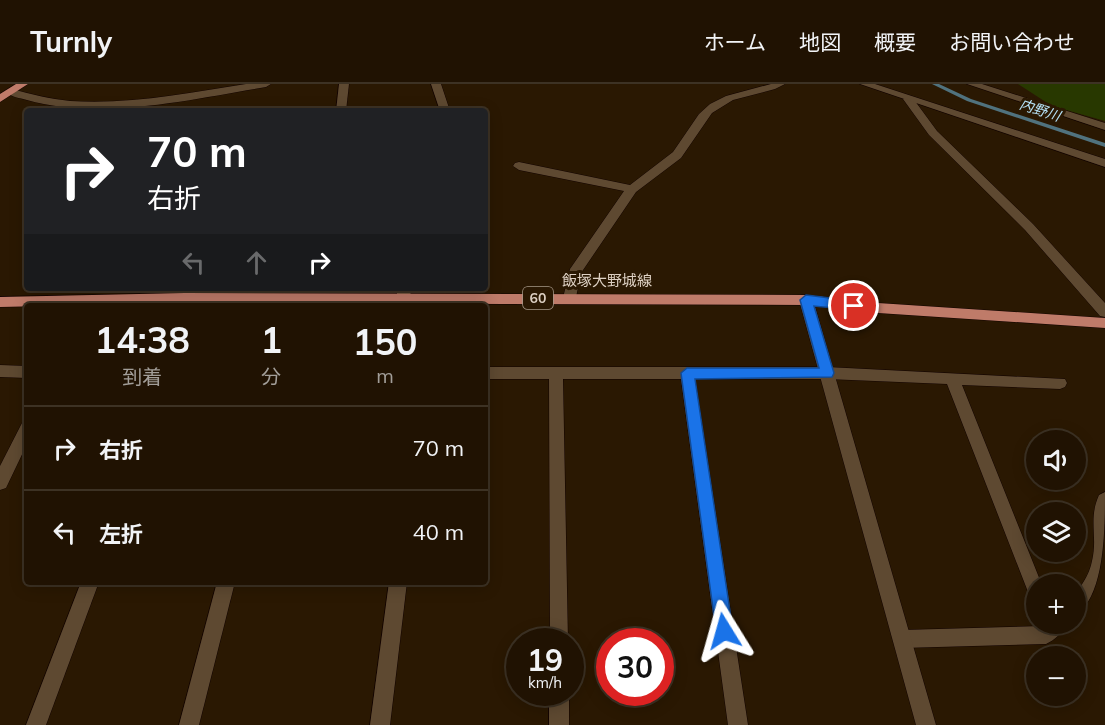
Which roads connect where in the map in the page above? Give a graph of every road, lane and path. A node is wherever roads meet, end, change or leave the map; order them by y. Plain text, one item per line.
1 (23, 84) edge
2 (266, 84) edge
3 (344, 84) edge
4 (436, 84) edge
5 (780, 84) edge
6 (865, 84) edge
7 (972, 84) edge
8 (11, 92) junction
9 (0, 99) edge
10 (908, 99) junction
11 (341, 108) edge
12 (444, 108) edge
13 (1105, 127) edge
14 (1105, 162) edge
15 (519, 166) dead end
16 (632, 189) junction
17 (404, 293) edge
18 (570, 298) junction
19 (806, 300) junction
20 (0, 302) edge
21 (1105, 312) edge
22 (1105, 323) edge
23 (0, 371) edge
24 (24, 372) edge
25 (488, 373) edge
26 (556, 373) junction
27 (687, 373) junction
28 (827, 373) junction
29 (952, 378) junction
30 (1060, 383) dead end
31 (24, 434) edge
32 (0, 483) edge
33 (1105, 500) edge
34 (1029, 574) edge
35 (89, 585) edge
36 (225, 585) edge
37 (398, 585) edge
38 (1086, 594) edge
39 (559, 628) edge
40 (1047, 634) edge
41 (902, 639) junction
42 (559, 706) edge
43 (36, 725) edge
44 (189, 725) edge
45 (380, 725) edge
46 (559, 725) edge
47 (738, 725) edge
48 (926, 725) edge

1 - 8 main road
2 - 8 street
3 - 11 street
4 - 12 street
5 - 16 street
6 - 10 street
7 - 13 street
8 - 9 main road
10 - 14 street
10 - 21 street
15 - 16 street
16 - 18 street
17 - 18 main road, 飯塚大野城線 / 60
17 - 20 main road, 飯塚大野城線 / 60
18 - 19 main road, 飯塚大野城線 / 60
19 - 22 main road, 飯塚大野城線 / 60
19 - 28 street
23 - 24 street
25 - 26 street
26 - 27 street
26 - 39 street
27 - 28 street
27 - 47 street
28 - 29 street
28 - 41 street
29 - 30 street
29 - 34 street
31 - 32 street
33 - 38 street
35 - 43 street
36 - 44 street
37 - 45 street
40 - 41 street
41 - 48 street
42 - 46 street

